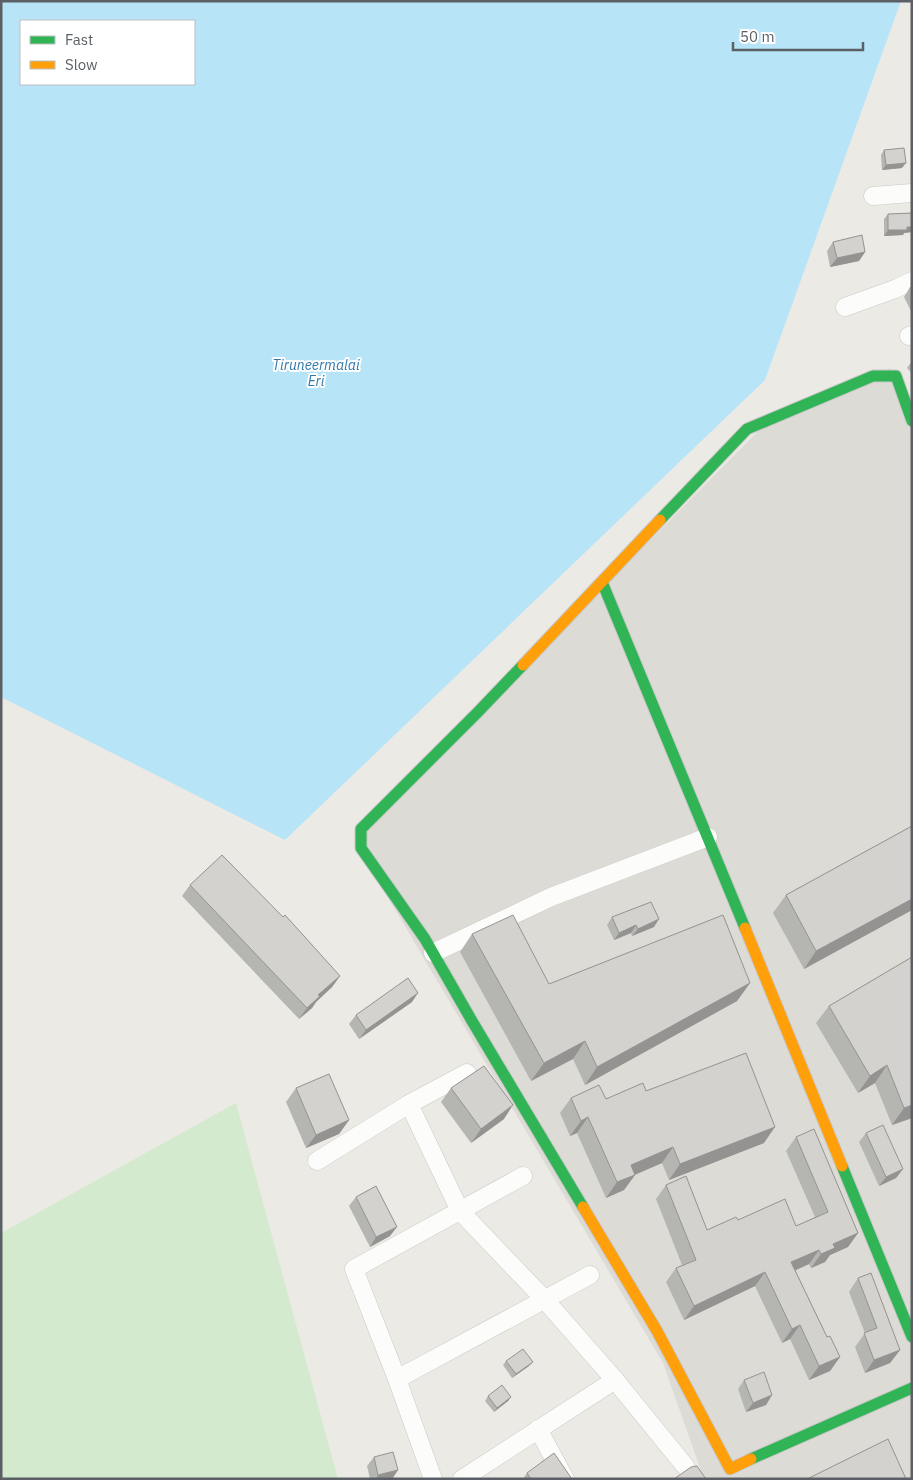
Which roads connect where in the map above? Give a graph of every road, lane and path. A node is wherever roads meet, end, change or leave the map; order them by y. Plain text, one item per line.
1 (912, 193) edge
2 (873, 196) dead end
3 (912, 281) edge
4 (845, 307) dead end
5 (912, 422) edge
6 (602, 582) junction
7 (708, 837) junction
8 (433, 953) junction
9 (468, 1073) dead end
10 (409, 1104) junction
11 (316, 1161) dead end
12 (524, 1176) dead end
13 (460, 1211) junction
14 (590, 1275) dead end
15 (545, 1300) junction
16 (912, 1337) edge
17 (396, 1379) junction
18 (615, 1380) junction
19 (912, 1388) edge
20 (538, 1430) junction
21 (685, 1466) dead end
22 (433, 1479) edge
23 (462, 1479) edge
24 (565, 1479) edge

1 - 2 street
3 - 4 street
5 - 6 street
6 - 7 street
6 - 8 street
7 - 8 street
7 - 16 street
8 - 19 street
9 - 10 street
10 - 11 street
10 - 13 street
12 - 13 street
13 - 15 street
13 - 17 street
14 - 15 street
15 - 17 street
15 - 18 street
17 - 22 street
18 - 20 street
18 - 21 street
20 - 23 street
20 - 24 street

